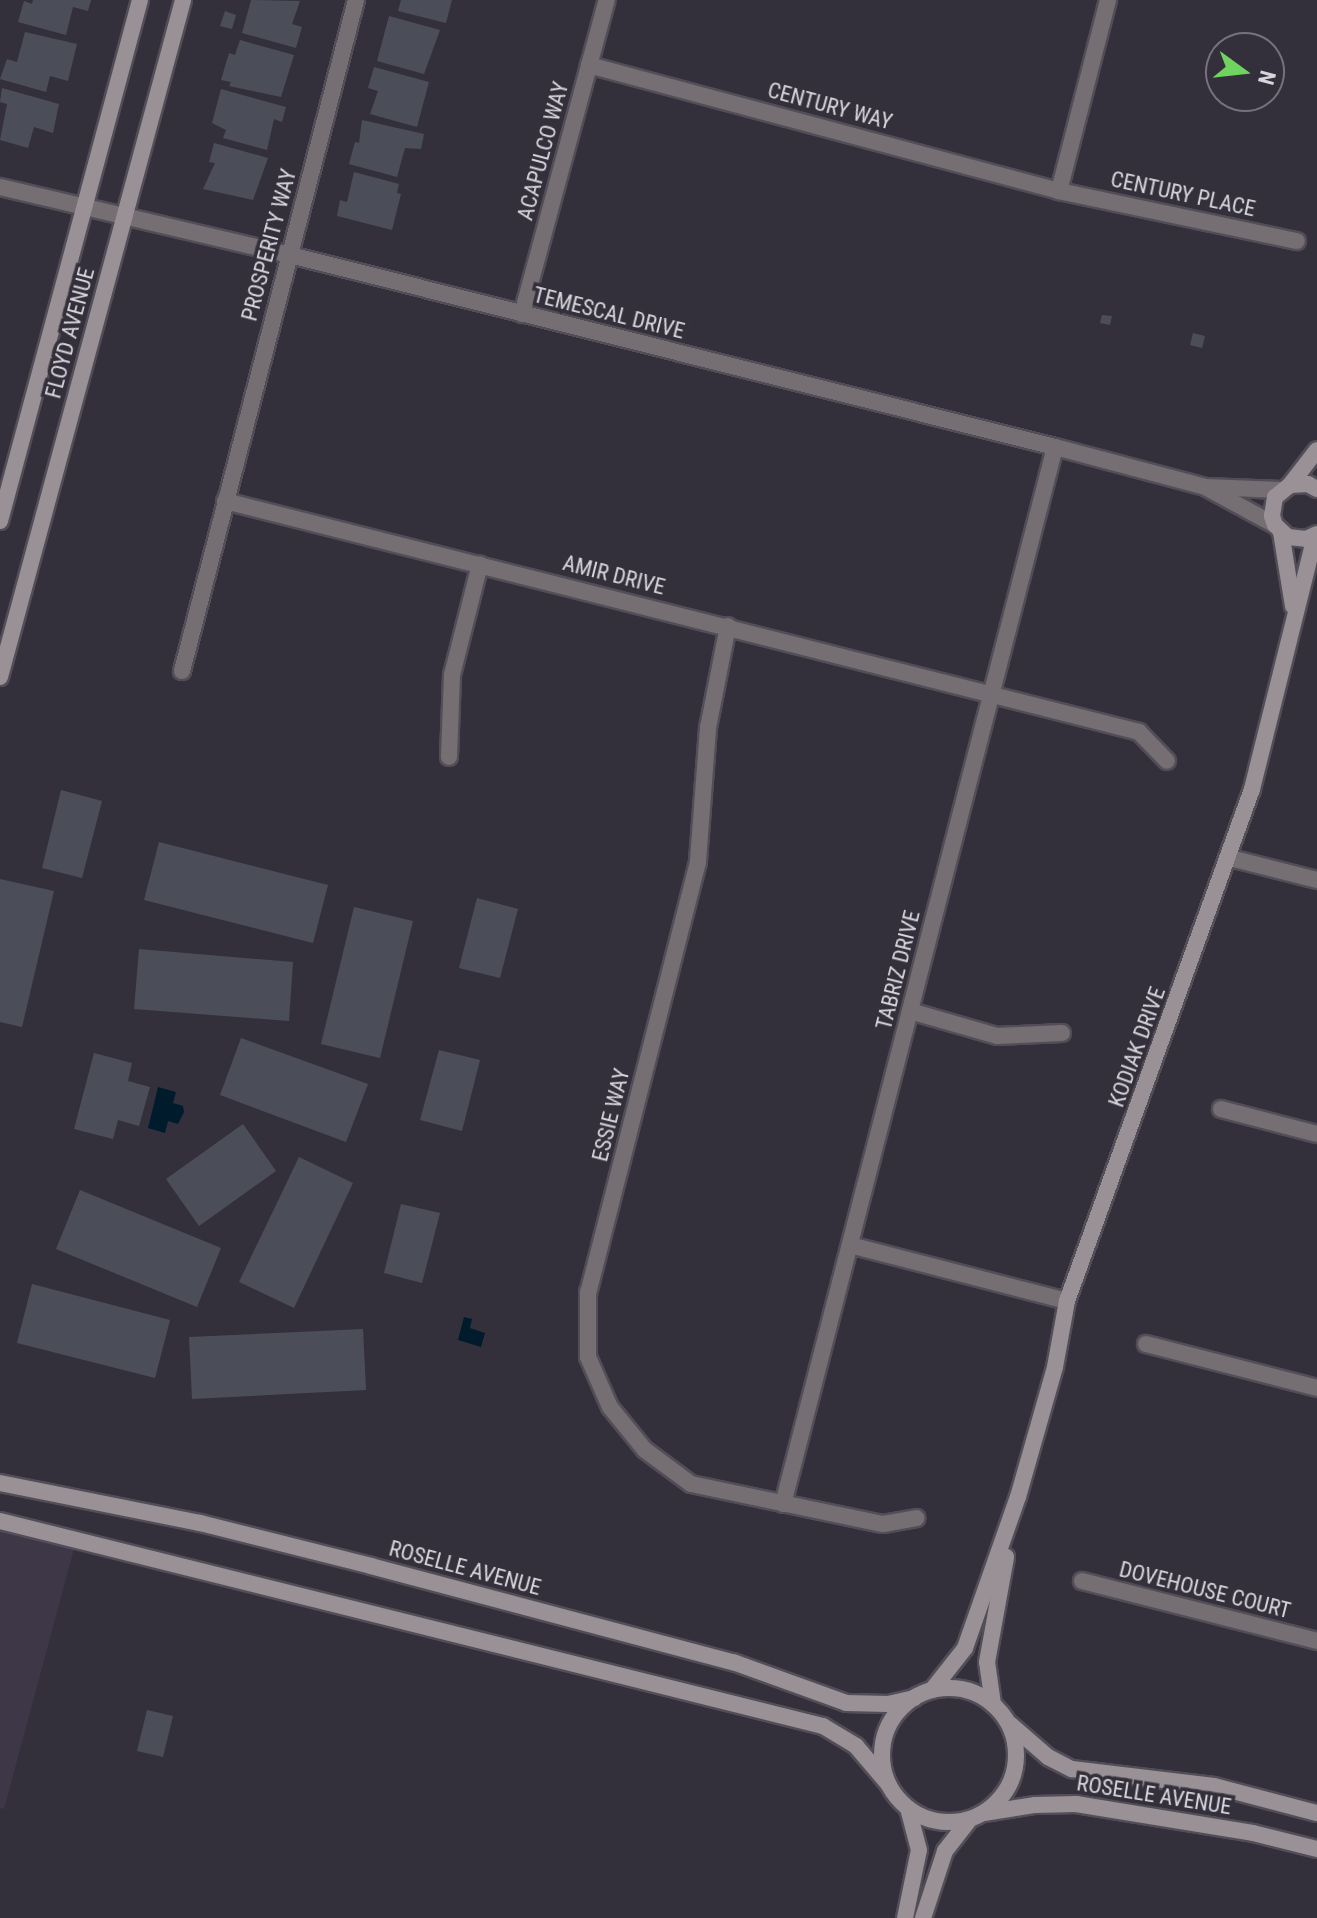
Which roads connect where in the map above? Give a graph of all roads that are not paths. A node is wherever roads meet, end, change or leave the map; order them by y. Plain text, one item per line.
1 (140, 0) edge
2 (183, 0) edge
3 (356, 0) edge
4 (607, 0) edge
5 (1108, 0) edge
6 (589, 65) junction
7 (0, 187) edge
8 (1059, 191) junction
9 (84, 206) junction
10 (125, 215) junction
11 (1297, 241) dead end
12 (290, 255) junction
13 (522, 314) junction
14 (1055, 447) junction
15 (1317, 450) edge
16 (1205, 487) junction
17 (1286, 488) junction
18 (1317, 489) edge
19 (225, 501) junction
20 (0, 521) edge
21 (1278, 529) junction
22 (1316, 535) edge
23 (480, 564) junction
24 (1294, 612) junction
25 (728, 626) junction
26 (182, 671) dead end
27 (0, 677) edge
28 (992, 692) junction
29 (449, 757) dead end
30 (1167, 761) dead end
31 (1230, 858) junction
32 (1317, 880) edge
33 (910, 1011) junction
34 (1062, 1033) dead end
35 (1221, 1109) dead end
36 (1317, 1134) edge
37 (850, 1245) junction
38 (1067, 1301) junction
39 (1146, 1344) dead end
40 (1317, 1388) edge
41 (0, 1483) edge
42 (1018, 1497) junction
43 (783, 1504) junction
44 (916, 1518) dead end
45 (0, 1521) edge
46 (1082, 1581) dead end
47 (1317, 1641) edge
48 (932, 1690) junction
49 (914, 1698) junction
50 (993, 1704) junction
51 (1007, 1720) junction
52 (889, 1785) junction
53 (908, 1808) junction
54 (1317, 1813) edge
55 (976, 1816) junction
56 (1317, 1849) edge
57 (905, 1918) edge
58 (923, 1918) edge

1 - 9 street, FLOYD AVENUE
2 - 10 street, FLOYD AVENUE
3 - 12 street, PROSPERITY WAY
4 - 6 street, ACAPULCO WAY
5 - 8 street
6 - 8 street, CENTURY WAY
6 - 13 street, ACAPULCO WAY
7 - 9 street, TEMESCAL DRIVE
8 - 11 street, CENTURY PLACE
9 - 10 street, TEMESCAL DRIVE
9 - 20 street, FLOYD AVENUE
10 - 12 street, TEMESCAL DRIVE
10 - 27 street, FLOYD AVENUE
12 - 13 street, TEMESCAL DRIVE
12 - 19 street, PROSPERITY WAY
13 - 14 street, TEMESCAL DRIVE
14 - 16 street, TEMESCAL DRIVE
14 - 28 street, TABRIZ DRIVE
15 - 17 street
16 - 17 street, TEMESCAL DRIVE
16 - 21 street, TEMESCAL DRIVE
17 - 18 street
17 - 21 street, KODIAK DRIVE
19 - 23 street, AMIR DRIVE
19 - 26 street, PROSPERITY WAY
21 - 22 street
21 - 24 street, KODIAK DRIVE
22 - 24 street, KODIAK DRIVE
23 - 25 street, AMIR DRIVE
23 - 29 street
24 - 31 street, KODIAK DRIVE
25 - 28 street, AMIR DRIVE
25 - 43 street, ESSIE WAY
28 - 30 street, AMIR DRIVE
28 - 33 street, TABRIZ DRIVE
31 - 32 street
31 - 38 street, KODIAK DRIVE
33 - 34 street
33 - 37 street, TABRIZ DRIVE
35 - 36 street
37 - 38 street
37 - 43 street, TABRIZ DRIVE
38 - 42 street, KODIAK DRIVE
39 - 40 street
41 - 49 street, ROSELLE AVENUE
42 - 48 street, KODIAK DRIVE
42 - 50 street, KODIAK DRIVE
43 - 44 street, ESSIE WAY
45 - 52 street
46 - 47 street, DOVEHOUSE COURT
48 - 49 street
48 - 50 street
49 - 52 street
50 - 51 street
51 - 54 street, ROSELLE AVENUE
51 - 55 street
52 - 53 street
53 - 55 street
53 - 57 street
55 - 56 street, ROSELLE AVENUE
55 - 58 street

